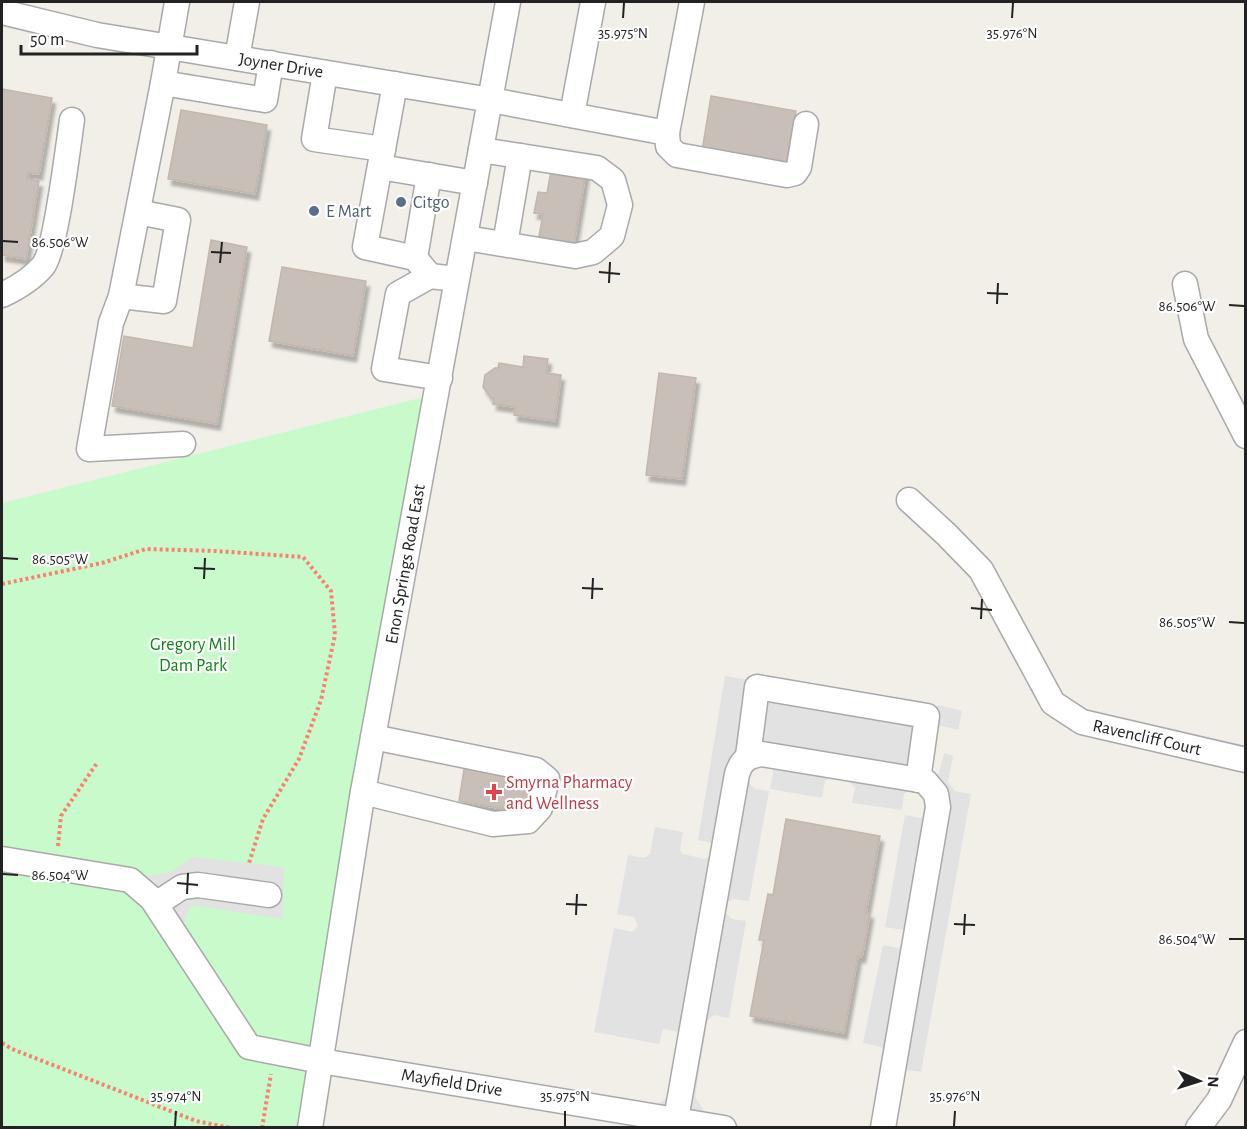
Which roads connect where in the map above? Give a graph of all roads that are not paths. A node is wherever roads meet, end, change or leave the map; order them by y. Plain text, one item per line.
1 (177, 2) edge
2 (247, 2) edge
3 (508, 2) edge
4 (593, 2) edge
5 (692, 2) edge
6 (2, 12) edge
7 (169, 47) junction
8 (237, 58) junction
9 (272, 63) junction
10 (326, 73) junction
11 (163, 83) junction
12 (395, 84) junction
13 (491, 100) junction
14 (572, 115) junction
15 (72, 120) dead end
16 (806, 124) dead end
17 (667, 133) junction
18 (482, 150) junction
19 (520, 156) junction
20 (382, 158) junction
21 (429, 175) junction
22 (476, 183) junction
23 (138, 212) junction
24 (466, 238) junction
25 (505, 244) junction
26 (423, 267) junction
27 (457, 280) junction
28 (1185, 284) dead end
29 (2, 295) edge
30 (121, 296) junction
31 (440, 378) junction
32 (1245, 436) edge
33 (183, 444) dead end
34 (909, 500) dead end
35 (373, 737) junction
36 (748, 756) junction
37 (1245, 760) edge
38 (918, 780) junction
39 (363, 792) junction
40 (2, 859) edge
41 (269, 896) dead end
42 (156, 904) junction
43 (1245, 1042) edge
44 (321, 1061) junction
45 (676, 1119) junction
46 (310, 1128) edge
47 (724, 1128) edge
48 (883, 1128) edge
49 (1198, 1128) edge

1 - 7 street
2 - 8 street
3 - 13 street, Enon Springs Road East
4 - 14 street
5 - 17 street
6 - 7 street, Joyner Drive
7 - 8 street, Joyner Drive
7 - 11 street
8 - 9 street, Joyner Drive
9 - 10 street, Joyner Drive
9 - 11 street
10 - 12 street, Joyner Drive
10 - 20 street
11 - 23 street
12 - 13 street, Joyner Drive
12 - 20 street
13 - 14 street, Joyner Drive
13 - 18 street, Enon Springs Road East
14 - 17 street, Joyner Drive
15 - 29 street
16 - 17 street
18 - 19 street
18 - 22 street, Enon Springs Road East
19 - 25 street
19 - 25 street
20 - 21 street
20 - 26 street
21 - 22 street
21 - 26 street
22 - 24 street, Enon Springs Road East
23 - 30 street
23 - 30 street
24 - 25 street
24 - 27 street, Enon Springs Road East
26 - 27 street
26 - 31 street
27 - 31 street, Enon Springs Road East
28 - 32 street
30 - 33 street
31 - 35 street, Enon Springs Road East
34 - 37 street, Ravencliff Court
35 - 39 street, Enon Springs Road East
35 - 39 street
36 - 38 street
36 - 38 street
36 - 45 street
38 - 48 street
39 - 44 street, Enon Springs Road East
40 - 42 street, Mayfield Drive
41 - 42 street
42 - 44 street, Mayfield Drive
43 - 49 street
44 - 45 street, Mayfield Drive
44 - 46 street, Enon Springs Road East
45 - 47 street, Mayfield Drive

